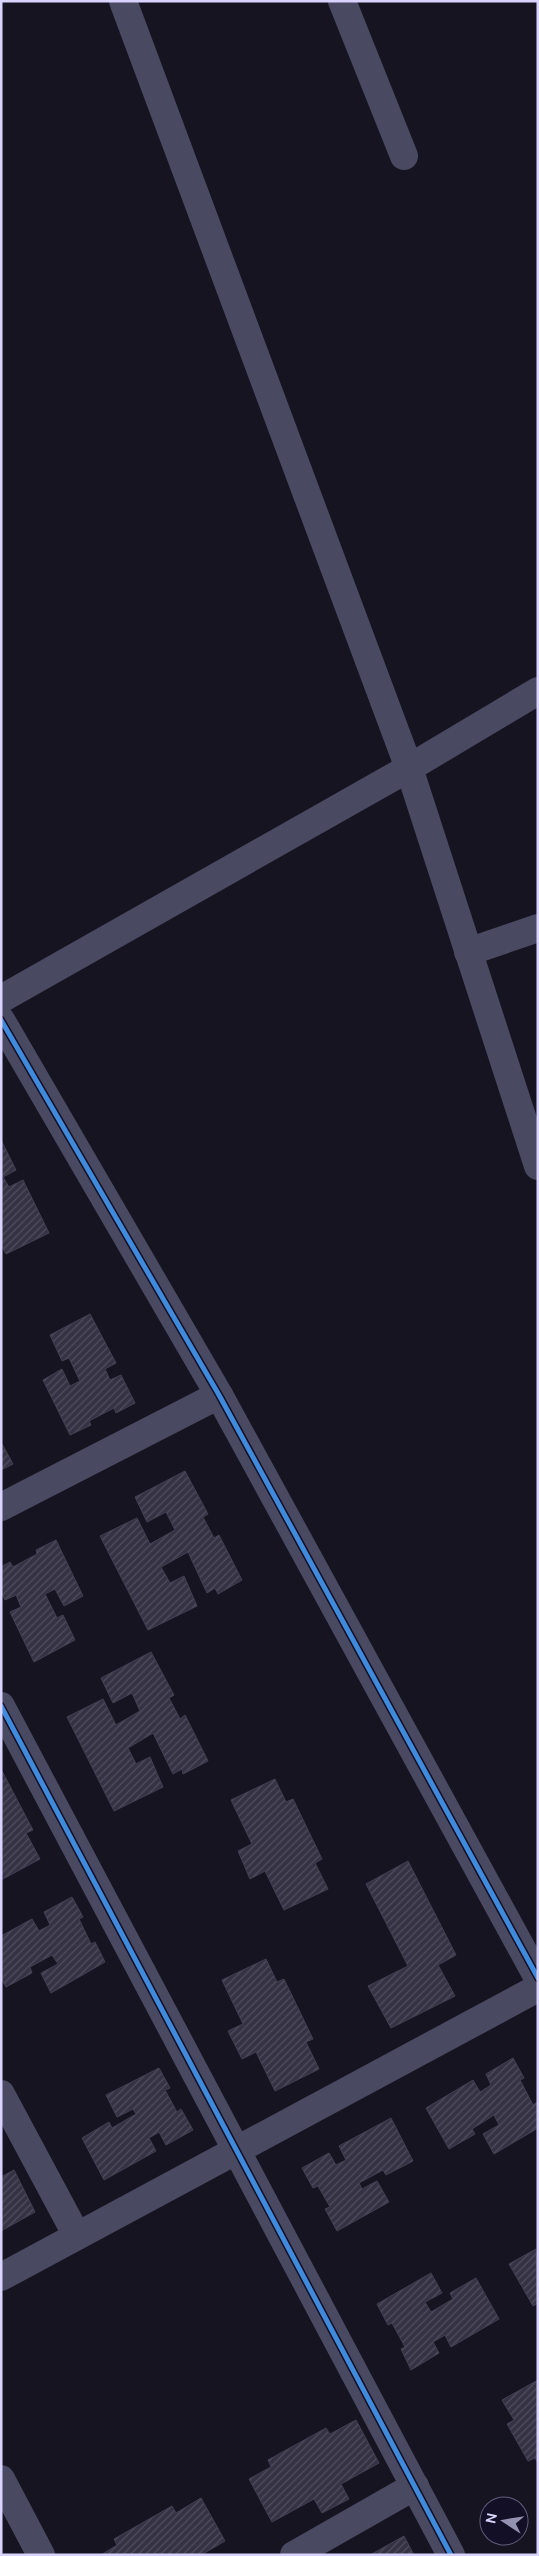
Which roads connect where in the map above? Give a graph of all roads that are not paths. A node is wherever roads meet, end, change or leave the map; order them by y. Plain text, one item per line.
1 (122, 1) edge
2 (342, 1) edge
3 (404, 156) dead end
4 (538, 691) edge
5 (409, 768) junction
6 (538, 928) edge
7 (468, 952) junction
8 (1, 999) edge
9 (1, 1020) edge
10 (538, 1166) edge
11 (219, 1395) junction
12 (1, 1507) edge
13 (1, 1706) edge
14 (538, 1978) edge
15 (538, 1988) edge
16 (1, 2094) edge
17 (237, 2150) junction
18 (77, 2236) junction
19 (1, 2277) edge
20 (1, 2479) edge
21 (415, 2486) junction
22 (41, 2555) edge
23 (294, 2555) edge
24 (452, 2555) edge

1 - 5 street
2 - 3 street
4 - 5 street
5 - 7 street
5 - 8 street
6 - 7 street
7 - 10 street
9 - 11 street
11 - 12 street
11 - 14 street
13 - 17 street
15 - 17 street
16 - 18 street
17 - 18 street
17 - 21 street
18 - 19 street
20 - 22 street
21 - 23 street
21 - 24 street

